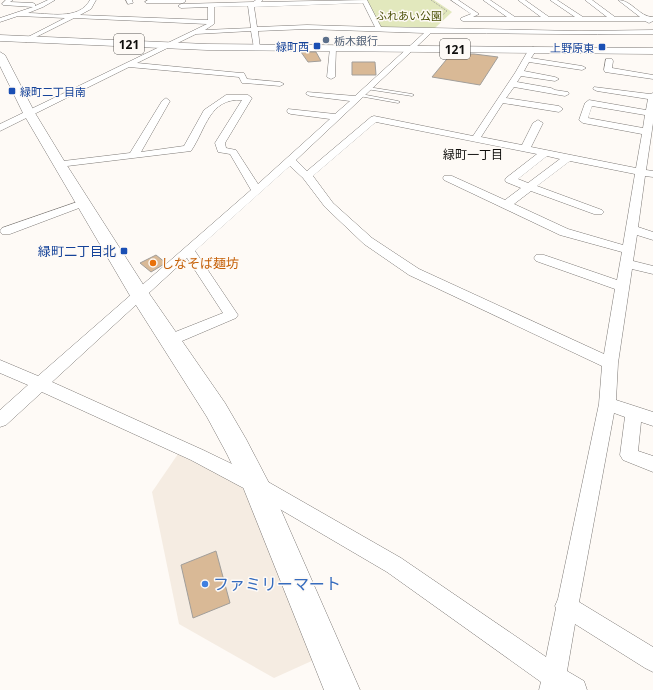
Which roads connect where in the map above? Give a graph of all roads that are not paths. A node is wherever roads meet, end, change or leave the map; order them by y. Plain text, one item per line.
1 (10, 0) edge
2 (93, 0) edge
3 (261, 0) edge
4 (454, 0) edge
5 (486, 0) edge
6 (521, 0) edge
7 (553, 0) edge
8 (588, 0) edge
9 (621, 0) edge
10 (365, 1) edge
11 (148, 2) dead end
12 (54, 3) edge
13 (252, 4) junction
14 (41, 6) junction
15 (212, 6) junction
16 (75, 7) dead end
17 (89, 8) junction
18 (97, 8) dead end
19 (180, 9) edge
20 (317, 9) dead end
21 (127, 10) dead end
22 (134, 10) dead end
23 (302, 10) dead end
24 (362, 10) dead end
25 (370, 10) junction
26 (252, 12) junction
27 (259, 12) dead end
28 (18, 14) junction
29 (73, 16) junction
30 (367, 19) dead end
31 (374, 19) junction
32 (463, 19) junction
33 (0, 20) edge
34 (261, 20) dead end
35 (515, 20) junction
36 (549, 20) junction
37 (583, 20) junction
38 (615, 20) junction
39 (250, 21) junction
40 (651, 21) edge
41 (212, 22) junction
42 (430, 28) junction
43 (379, 29) junction
44 (255, 30) junction
45 (451, 30) junction
46 (525, 31) junction
47 (195, 32) junction
48 (653, 32) edge
49 (0, 38) edge
50 (26, 40) junction
51 (534, 44) junction
52 (168, 46) junction
53 (258, 48) junction
54 (333, 48) junction
55 (411, 48) junction
56 (653, 51) edge
57 (527, 60) junction
58 (1, 61) edge
59 (609, 61) dead end
60 (130, 65) junction
61 (582, 68) dead end
62 (519, 73) junction
63 (331, 77) dead end
64 (653, 77) edge
65 (555, 79) dead end
66 (280, 84) dead end
67 (511, 84) junction
68 (368, 88) junction
69 (598, 88) dead end
70 (310, 94) dead end
71 (565, 94) dead end
72 (412, 95) dead end
73 (653, 96) edge
74 (359, 97) junction
75 (500, 100) junction
76 (166, 101) dead end
77 (398, 102) dead end
78 (559, 109) dead end
79 (291, 111) dead end
80 (29, 113) junction
81 (337, 117) junction
82 (651, 118) edge
83 (538, 123) dead end
84 (0, 128) edge
85 (647, 132) junction
86 (475, 139) junction
87 (525, 149) junction
88 (546, 153) junction
89 (134, 155) junction
90 (568, 157) junction
91 (291, 160) junction
92 (59, 164) junction
93 (640, 171) junction
94 (653, 174) edge
95 (307, 176) junction
96 (448, 178) dead end
97 (531, 188) junction
98 (257, 191) junction
99 (83, 203) junction
100 (506, 205) junction
101 (598, 212) dead end
102 (631, 229) junction
103 (6, 231) dead end
104 (653, 236) edge
105 (627, 250) junction
106 (189, 251) junction
107 (540, 258) dead end
108 (625, 263) junction
109 (653, 270) edge
110 (622, 287) junction
111 (139, 294) junction
112 (170, 340) junction
113 (610, 363) junction
114 (1, 368) edge
115 (40, 384) junction
116 (607, 404) junction
117 (634, 413) junction
118 (653, 419) edge
119 (0, 420) edge
120 (653, 464) edge
121 (256, 485) junction
122 (566, 606) junction
123 (653, 660) edge
124 (552, 683) edge
125 (334, 684) edge
126 (575, 690) edge

1 - 14 street
2 - 17 street
3 - 13 street
4 - 32 street
5 - 35 street
6 - 36 street
7 - 37 street
8 - 38 street
9 - 40 street
10 - 13 street
10 - 25 street
11 - 19 street
12 - 14 street
13 - 15 street
13 - 26 street
14 - 28 street
15 - 19 street
15 - 41 street
16 - 17 street
17 - 18 street
17 - 29 street
19 - 29 street
19 - 41 street
20 - 23 street
21 - 22 street
24 - 25 street
25 - 31 street
26 - 27 street
26 - 39 street
28 - 29 street
28 - 33 street
29 - 50 street
30 - 31 street
31 - 43 street
32 - 35 street
32 - 45 street
34 - 39 street
35 - 36 street
35 - 46 street
36 - 37 street
37 - 38 street
38 - 40 street
39 - 44 street
41 - 47 street
42 - 43 street
42 - 45 street
42 - 55 street
43 - 44 street
44 - 47 street
44 - 53 street
45 - 46 street
46 - 48 street
46 - 51 street
47 - 52 street
49 - 50 main road, 121
50 - 52 main road, 121
51 - 55 main road, 121
51 - 56 main road, 121
51 - 57 street
52 - 53 main road, 121
52 - 60 street
53 - 54 main road, 121
54 - 55 main road, 121
54 - 63 street
55 - 68 street
57 - 61 street
57 - 62 street
58 - 80 main road
59 - 64 street
60 - 66 street
60 - 80 street
62 - 65 street
62 - 67 street
67 - 71 street
67 - 75 street
68 - 72 lane
68 - 74 street
69 - 73 street
70 - 74 street
73 - 82 street
74 - 77 lane
74 - 81 street
75 - 78 street
75 - 86 street
76 - 89 street
79 - 81 street
80 - 84 street
80 - 92 main road
81 - 91 street
82 - 85 street
82 - 85 street
83 - 87 street
85 - 93 street
86 - 87 street
86 - 95 street
87 - 88 street
88 - 90 street
88 - 97 street
89 - 92 street
89 - 98 street
90 - 93 street
90 - 97 street
91 - 95 street
91 - 98 street
92 - 99 main road
93 - 94 street
93 - 102 street
95 - 113 street
96 - 100 street
97 - 100 street
97 - 101 street
98 - 106 street
99 - 103 street
99 - 111 main road
100 - 105 street
102 - 104 street
102 - 105 street
105 - 108 street
106 - 111 street
106 - 112 street
107 - 110 street
108 - 109 street
108 - 110 street
110 - 113 street
111 - 112 main road
111 - 115 street
112 - 121 main road
113 - 116 street
114 - 115 street
115 - 119 street
115 - 121 street
116 - 117 street
116 - 122 street
117 - 118 street
117 - 120 street
121 - 124 street
121 - 125 main road
122 - 123 street
122 - 124 street
124 - 126 street

